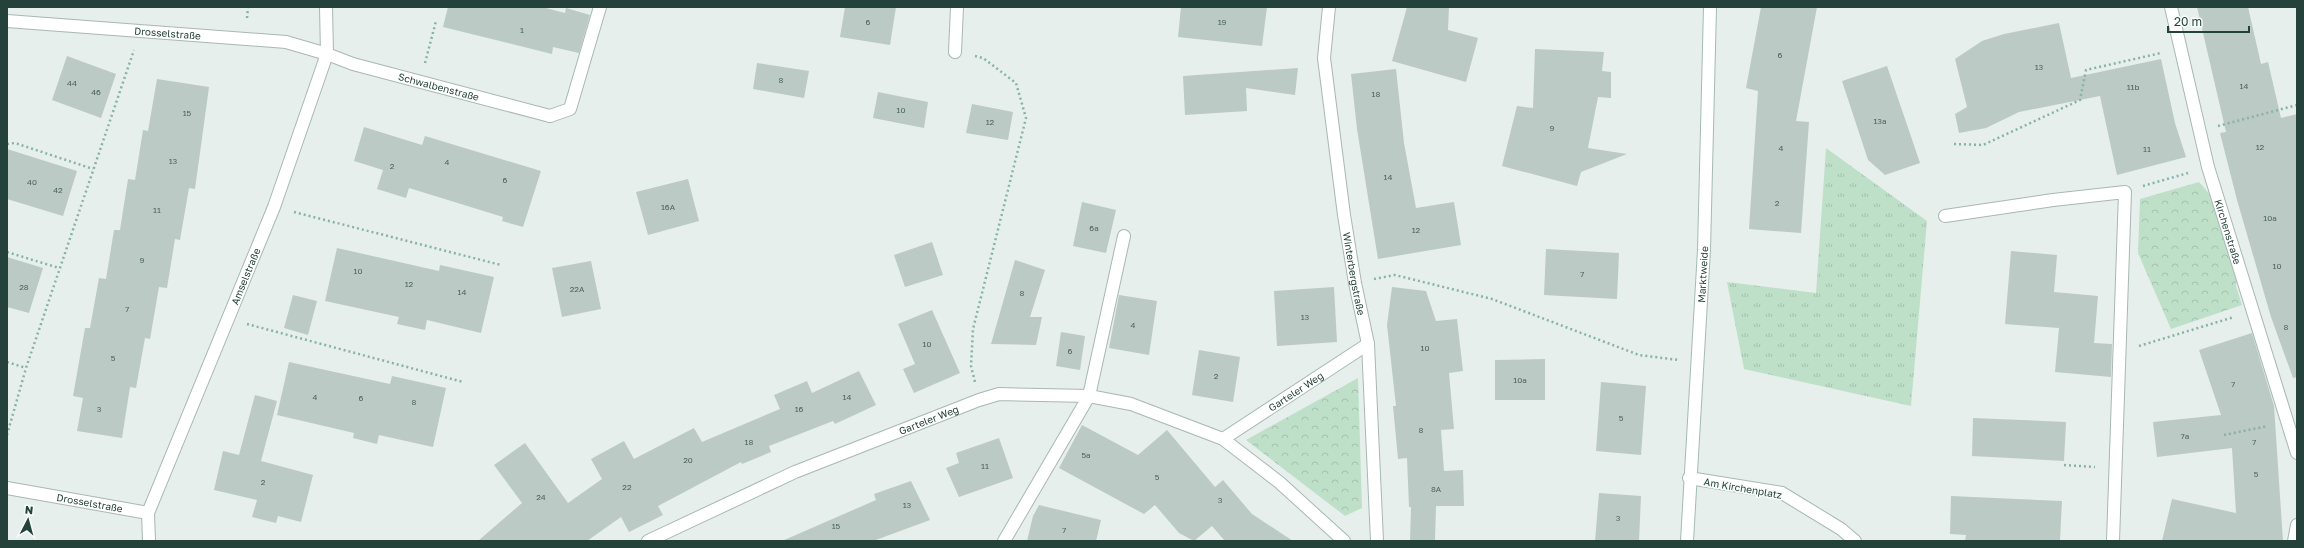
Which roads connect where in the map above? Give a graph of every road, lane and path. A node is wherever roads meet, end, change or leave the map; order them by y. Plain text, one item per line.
1 (326, 7) edge
2 (600, 7) edge
3 (957, 7) edge
4 (1329, 7) edge
5 (1710, 7) edge
6 (2171, 7) edge
7 (7, 21) edge
8 (436, 21) dead end
9 (140, 31) junction
10 (2181, 48) junction
11 (955, 52) joint
12 (328, 54) junction
13 (420, 82) junction
14 (2297, 105) edge
15 (2200, 130) junction
16 (7, 144) edge
17 (1954, 144) dead end
18 (2208, 167) junction
19 (93, 169) junction
20 (2125, 192) junction
21 (274, 207) junction
22 (1945, 216) dead end
23 (1124, 236) dead end
24 (7, 252) edge
25 (501, 265) dead end
26 (59, 268) junction
27 (1355, 283) junction
28 (2253, 310) junction
29 (228, 318) junction
30 (1368, 344) junction
31 (2120, 352) junction
32 (1697, 361) junction
33 (7, 362) edge
34 (26, 368) junction
35 (463, 382) dead end
36 (1089, 396) junction
37 (979, 400) junction
38 (2286, 423) junction
39 (7, 435) edge
40 (2224, 435) dead end
41 (1223, 440) junction
42 (2297, 453) edge
43 (2064, 465) dead end
44 (2115, 468) junction
45 (1689, 478) junction
46 (7, 488) edge
47 (148, 513) junction
48 (2297, 525) edge
49 (149, 541) edge
50 (648, 541) edge
51 (1004, 541) edge
52 (1344, 541) edge
53 (1377, 541) edge
54 (1687, 541) edge
55 (1855, 541) edge
56 (2113, 541) edge
57 (2294, 541) edge

1 - 12 street, Amselstraße
2 - 13 street, Schwalbenstraße
3 - 11 street
4 - 27 street, Winterbergstraße
5 - 32 street, Marktweide
6 - 10 street, Kirchenstraße
7 - 9 street, Drosselstraße
8 - 13 path
9 - 12 street, Drosselstraße
9 - 19 path
10 - 15 street, Kirchenstraße
10 - 17 path
11 - 37 path
12 - 13 street, Schwalbenstraße
12 - 21 street, Amselstraße
14 - 15 path
15 - 18 street, Kirchenstraße
16 - 19 path
18 - 20 path
18 - 28 street, Kirchenstraße
19 - 26 path
20 - 22 street
20 - 31 street
21 - 25 path
21 - 29 street, Amselstraße
23 - 36 street
24 - 26 path
26 - 34 path
27 - 30 street, Winterbergstraße
27 - 32 path
28 - 31 path
28 - 38 street, Kirchenstraße
29 - 35 path
29 - 47 street, Amselstraße
30 - 41 street, Garteler Weg
30 - 53 street, Winterbergstraße
31 - 44 street
32 - 45 street, Marktweide
33 - 34 path
34 - 39 path
36 - 37 street, Garteler Weg
36 - 41 street, Garteler Weg
36 - 51 street
37 - 50 street, Garteler Weg
38 - 40 path
38 - 42 street, Kirchenstraße
41 - 52 street, Garteler Weg
43 - 44 path
44 - 56 street
45 - 54 street, Marktweide
45 - 55 street, Am Kirchenplatz
46 - 47 street, Drosselstraße
47 - 49 street, Amselstraße
48 - 57 street

